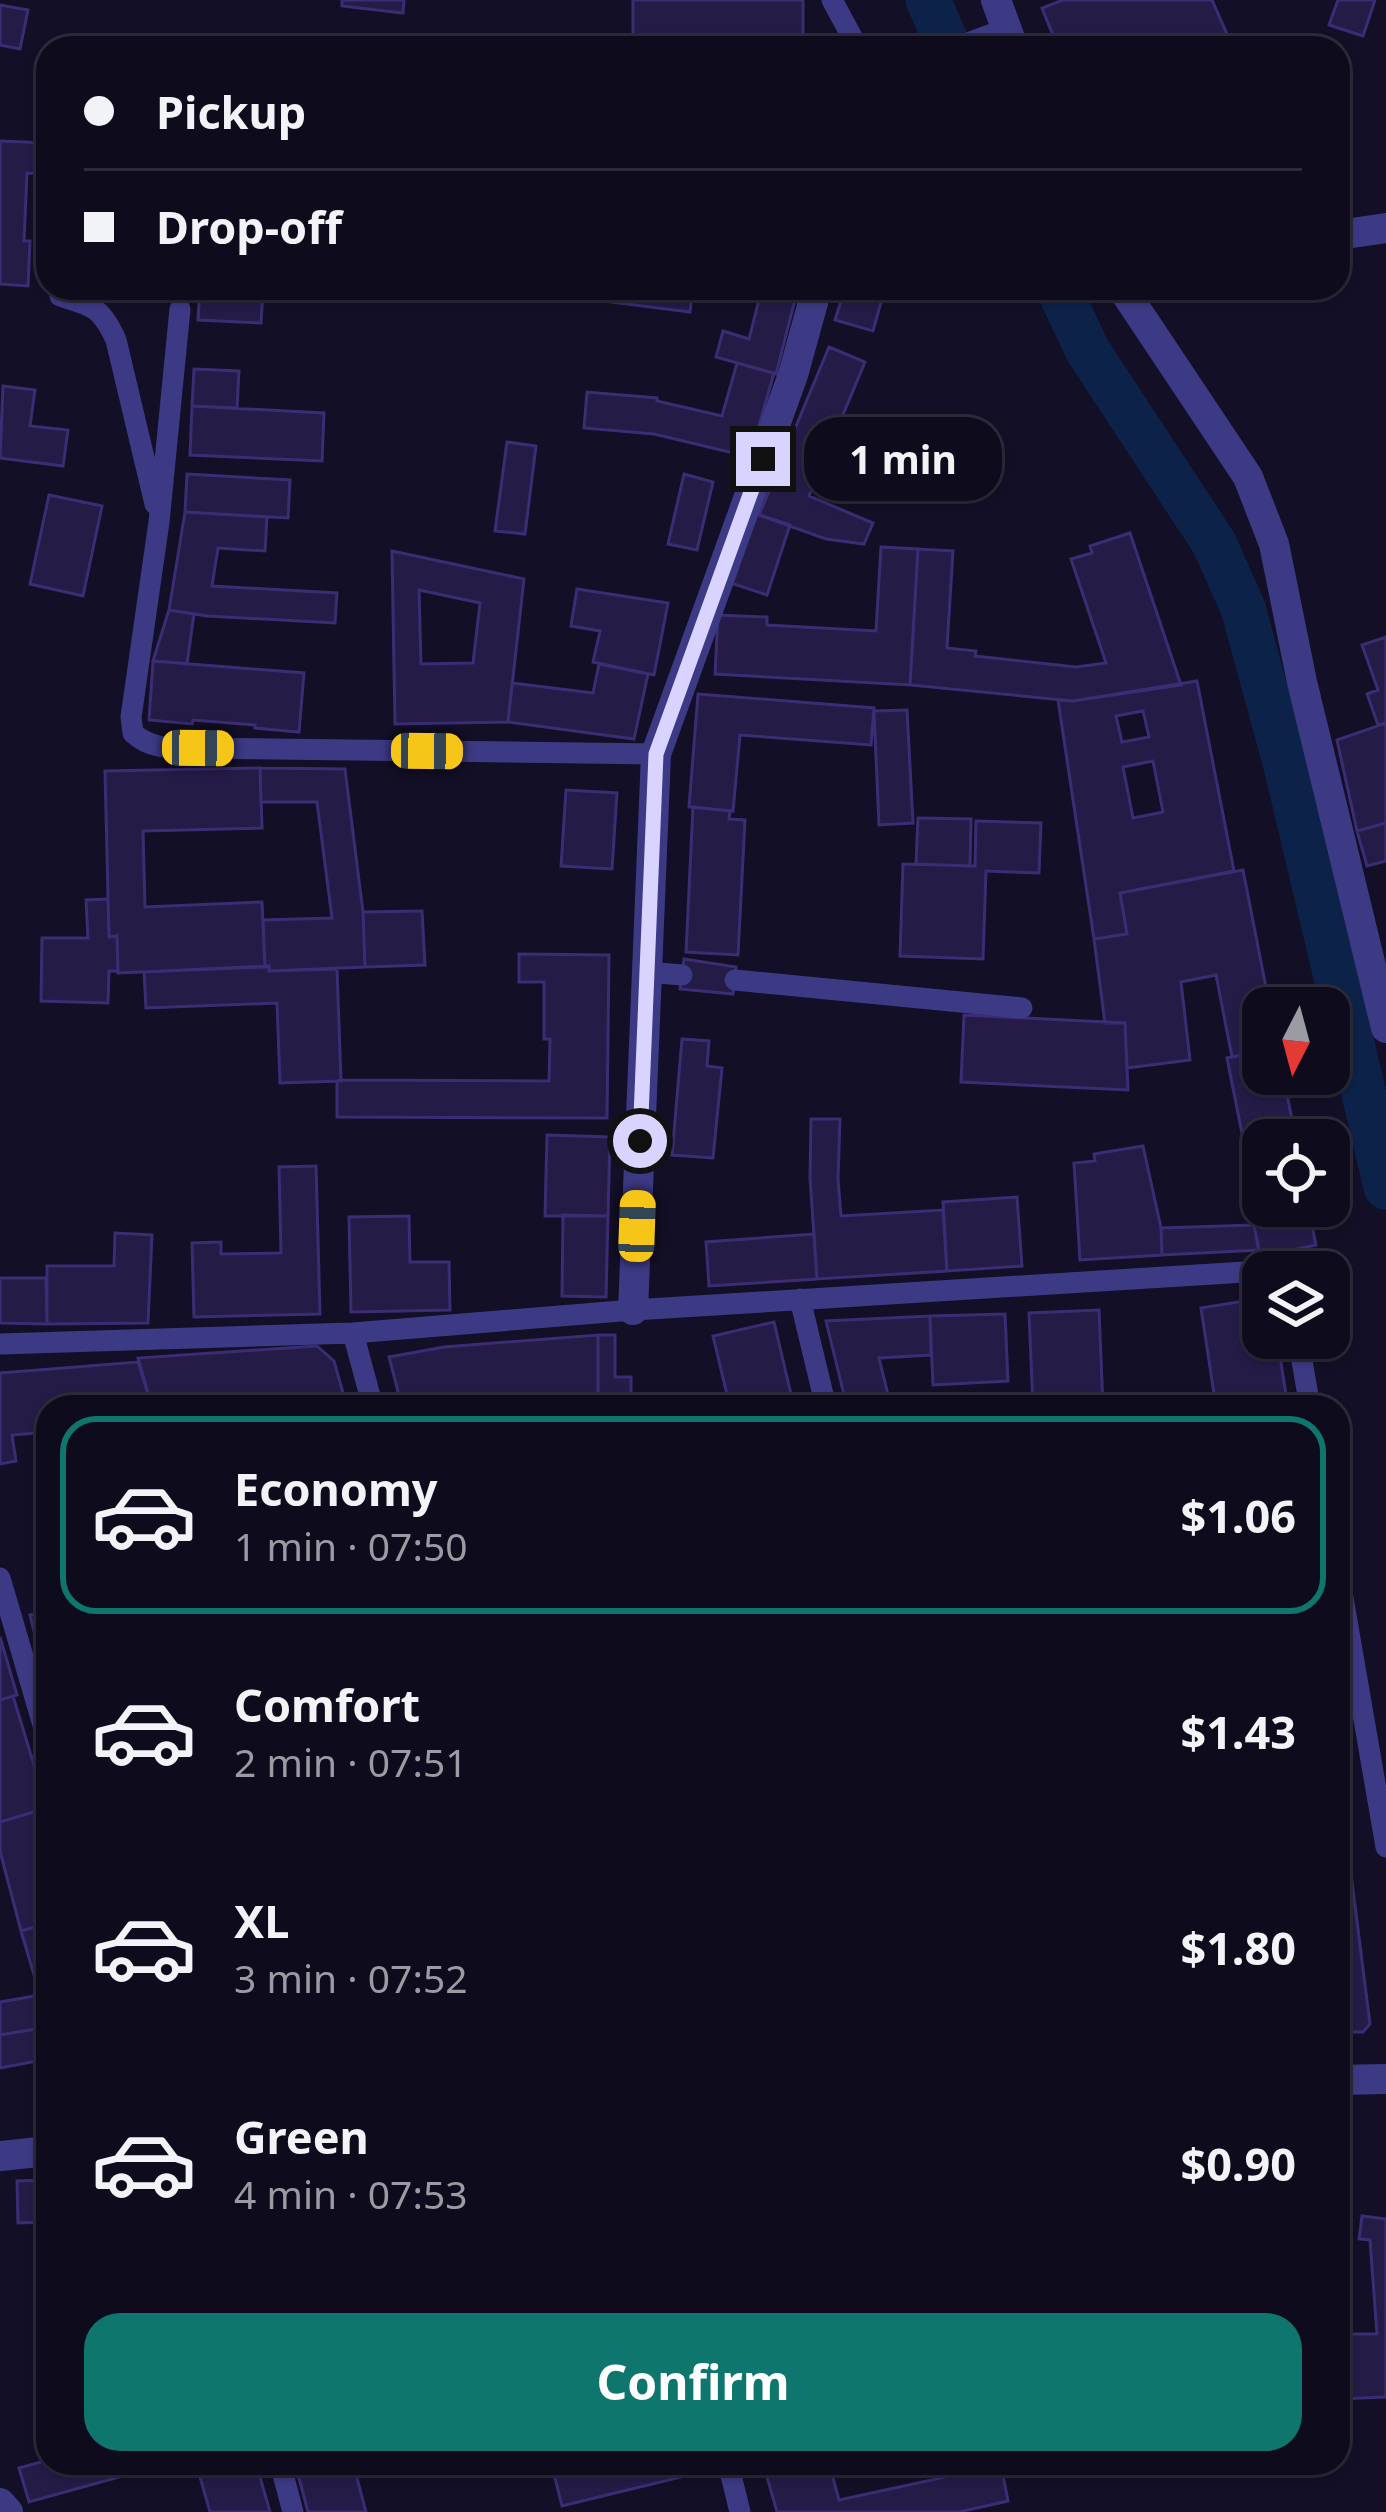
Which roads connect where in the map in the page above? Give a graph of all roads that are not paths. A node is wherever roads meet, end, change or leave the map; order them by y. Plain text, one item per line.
1 (832, 0) edge
2 (996, 0) edge
3 (852, 36) edge
4 (994, 36) edge
5 (1386, 228) edge
6 (1350, 234) edge
7 (74, 300) edge
8 (814, 300) edge
9 (1130, 300) edge
10 (180, 309) dead end
11 (159, 522) junction
12 (656, 754) junction
13 (647, 972) junction
14 (682, 974) dead end
15 (735, 980) dead end
16 (1022, 1008) dead end
17 (1386, 1028) edge
18 (1242, 1272) edge
19 (800, 1299) junction
20 (634, 1310) junction
21 (352, 1334) junction
22 (0, 1344) edge
23 (1302, 1359) edge
24 (370, 1395) edge
25 (823, 1395) edge
26 (1308, 1395) edge
27 (0, 1578) edge
28 (1350, 1639) edge
29 (36, 1701) edge
30 (1386, 1846) edge
31 (1386, 2079) edge
32 (1350, 2080) edge
33 (36, 2152) edge
34 (0, 2156) edge
35 (283, 2475) edge
36 (731, 2475) edge
37 (0, 2504) edge
38 (8, 2512) edge
39 (293, 2512) edge
40 (740, 2512) edge

1 - 3 lane
2 - 4 street
5 - 6 street
7 - 11 lane
8 - 12 street
9 - 17 street
10 - 11 lane
11 - 12 lane
12 - 13 street
13 - 14 lane
13 - 20 street
15 - 16 lane
18 - 19 lane
19 - 20 lane
19 - 25 lane
20 - 21 lane
21 - 22 lane
21 - 24 lane
23 - 26 lane
27 - 29 lane
28 - 30 lane
31 - 32 street
33 - 34 street
35 - 39 lane
36 - 40 lane
37 - 38 street

